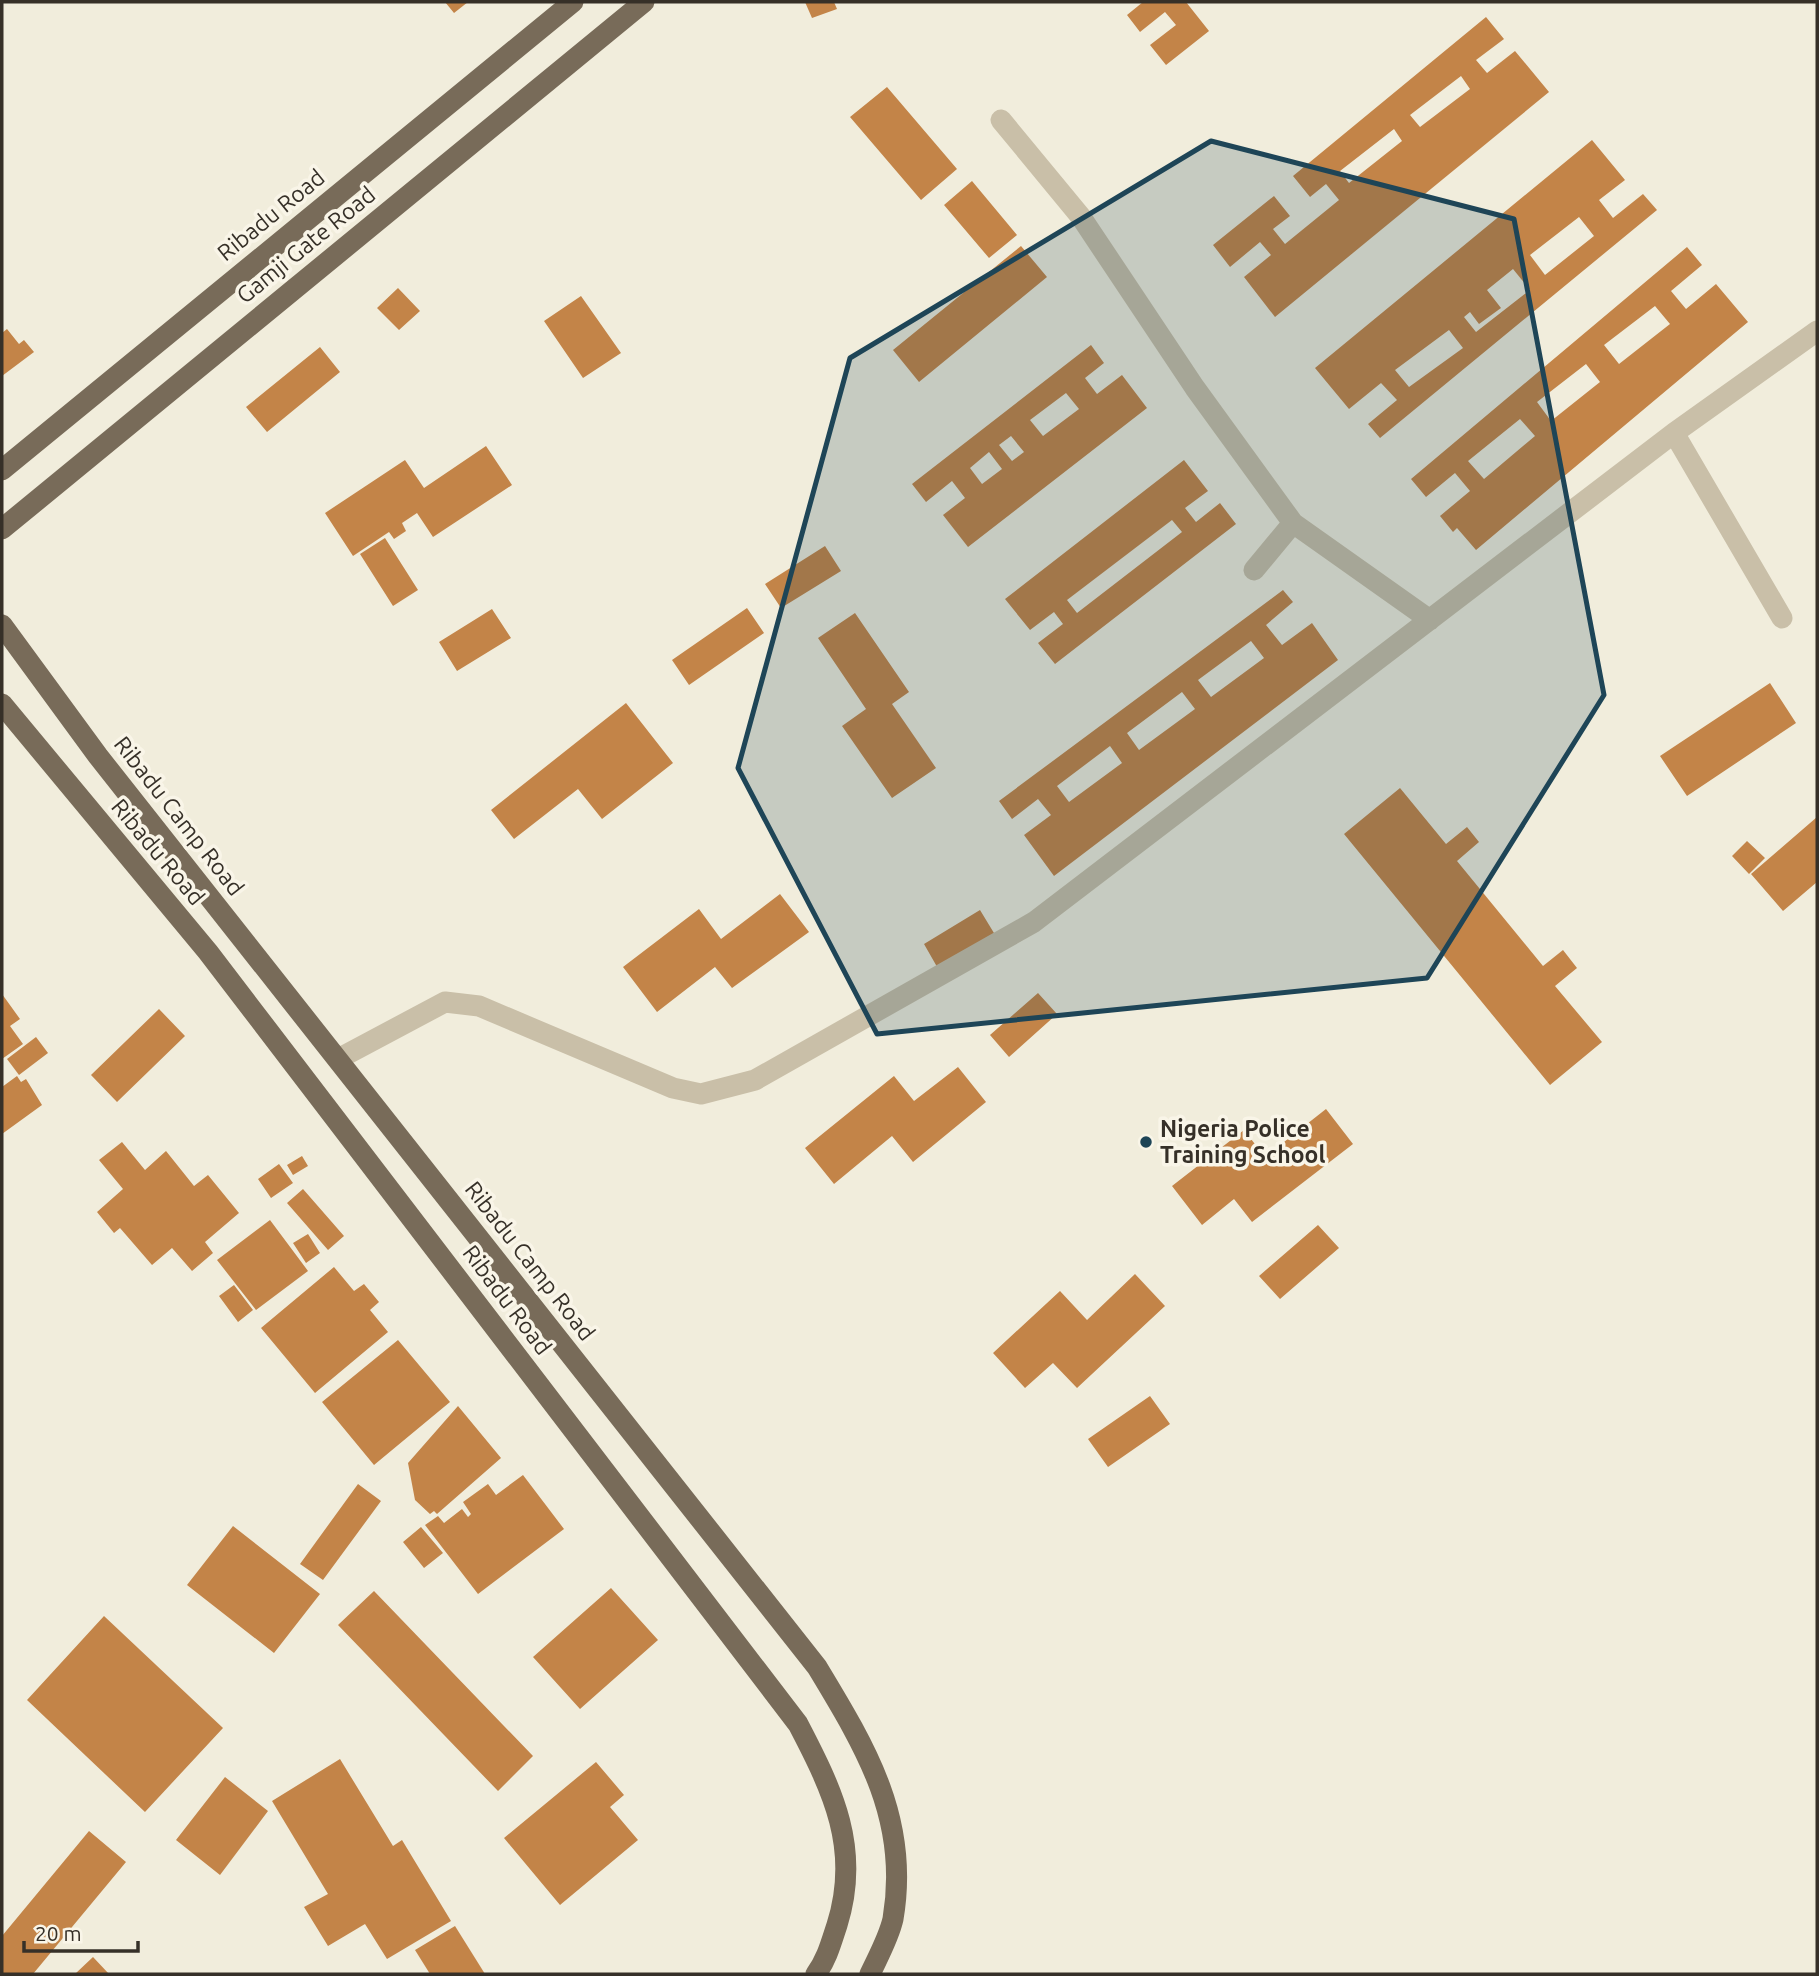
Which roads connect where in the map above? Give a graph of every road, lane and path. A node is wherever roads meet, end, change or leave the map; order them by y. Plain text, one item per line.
1 (573, 2) edge
2 (644, 2) edge
3 (1001, 120) dead end
4 (1817, 331) edge
5 (1674, 433) junction
6 (2, 470) edge
7 (1293, 523) junction
8 (2, 529) edge
9 (1254, 570) dead end
10 (1782, 618) dead end
11 (1430, 620) junction
12 (2, 625) edge
13 (2, 705) edge
14 (338, 1059) junction
15 (816, 1974) edge
16 (870, 1974) edge

1 - 6 main road, Ribadu Road
2 - 8 main road, Gamji Gate Road
3 - 7 street
4 - 5 street
5 - 10 street
5 - 11 street
7 - 9 street
7 - 11 street
11 - 14 street
12 - 14 main road, Ribadu Camp Road
13 - 15 main road, Ribadu Road
14 - 16 main road, Ribadu Camp Road

